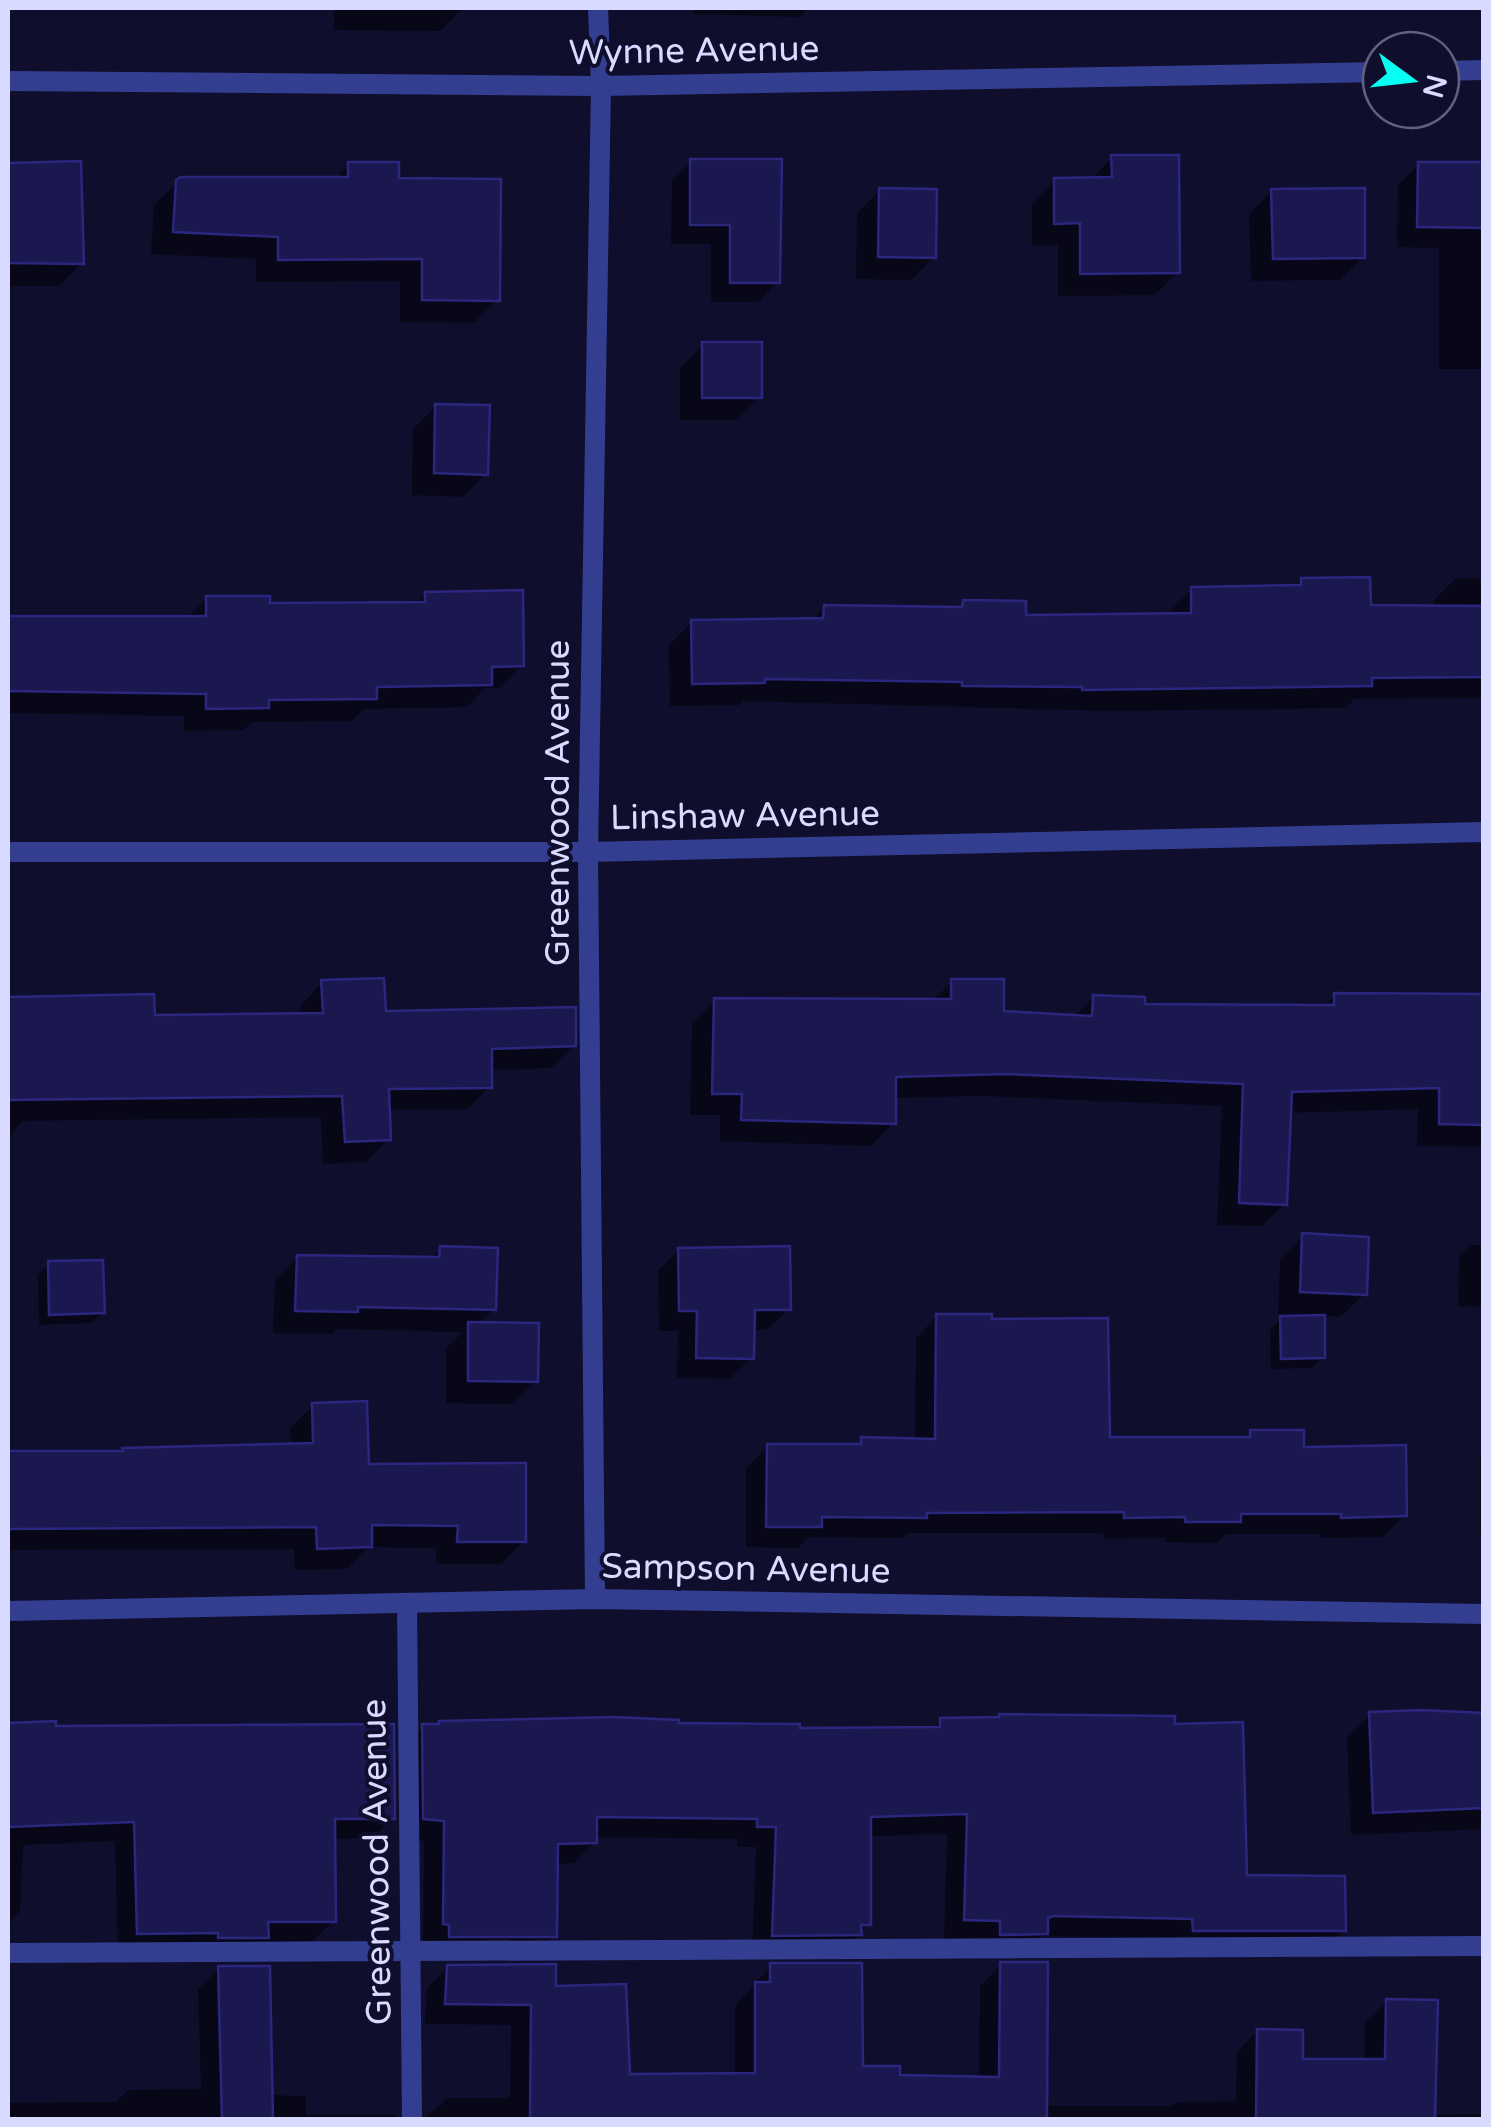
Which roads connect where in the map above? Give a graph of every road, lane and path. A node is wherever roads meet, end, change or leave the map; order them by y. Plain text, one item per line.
1 (598, 8) edge
2 (1361, 72) edge
3 (8, 80) edge
4 (601, 86) junction
5 (1484, 832) edge
6 (8, 852) edge
7 (588, 852) junction
8 (595, 1599) junction
9 (407, 1603) junction
10 (8, 1612) edge
11 (1484, 1614) edge
12 (1484, 1946) edge
13 (410, 1950) junction
14 (8, 1953) edge
15 (412, 2120) edge

1 - 4 street, Greenwood Avenue
2 - 4 street, Wynne Avenue
3 - 4 street, Wynne Avenue
4 - 7 street, Greenwood Avenue
5 - 7 street, Linshaw Avenue
6 - 7 street, Linshaw Avenue
7 - 8 street, Greenwood Avenue
8 - 9 street, Sampson Avenue
8 - 11 street, Sampson Avenue
9 - 10 street, Sampson Avenue
9 - 13 street, Greenwood Avenue
12 - 13 street
13 - 14 street
13 - 15 street, Greenwood Avenue

